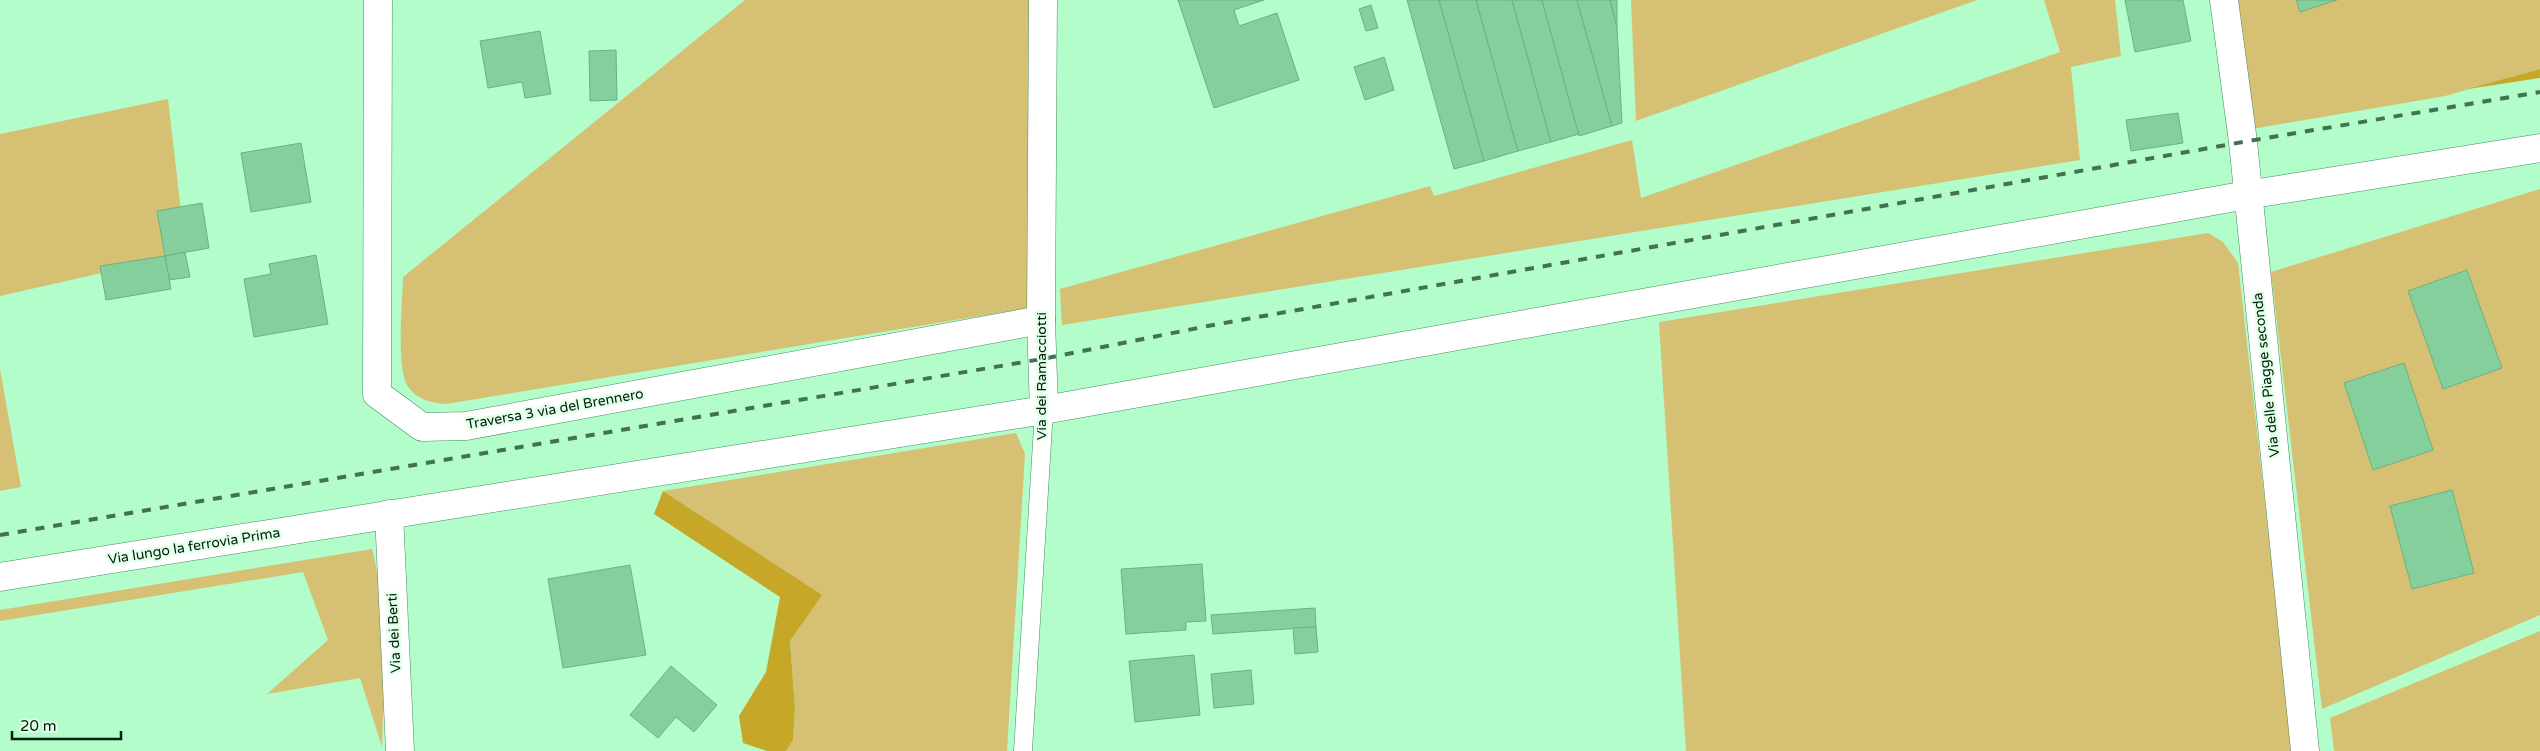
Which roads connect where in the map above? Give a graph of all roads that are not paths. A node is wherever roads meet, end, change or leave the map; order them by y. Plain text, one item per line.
1 (378, 0) edge
2 (1043, 0) edge
3 (2224, 0) edge
4 (2540, 148) edge
5 (2247, 195) junction
6 (1041, 320) junction
7 (1044, 410) junction
8 (388, 514) junction
9 (0, 577) edge
10 (400, 751) edge
11 (1023, 751) edge
12 (2305, 751) edge

1 - 6 street, Traversa 3 via del Brennero
2 - 6 street, Via dei Ramacciotti
3 - 5 street, Via delle Piagge seconda
4 - 5 street, Via lungo la ferrovia Prima
5 - 7 street, Via lungo la ferrovia Prima
5 - 12 street, Via delle Piagge seconda
6 - 7 street, Via dei Ramacciotti
7 - 8 street, Via lungo la ferrovia Prima
7 - 11 lane, Via dei Ramacciotti
8 - 9 street, Via lungo la ferrovia Prima
8 - 10 street, Via dei Berti

